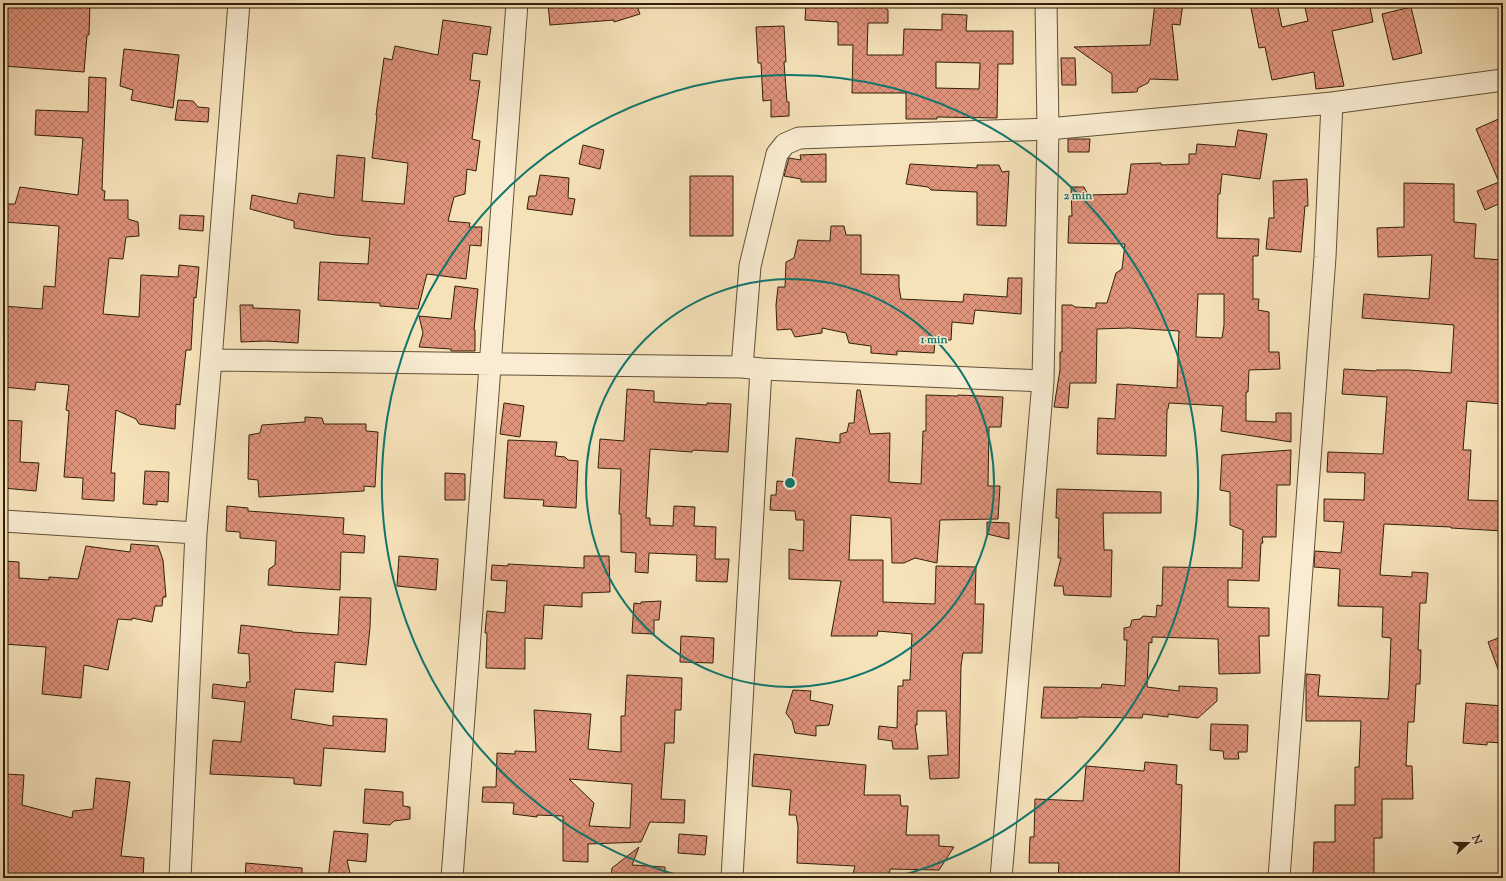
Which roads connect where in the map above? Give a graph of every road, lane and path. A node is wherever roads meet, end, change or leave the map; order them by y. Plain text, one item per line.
1 (239, 3) edge
2 (517, 3) edge
3 (1046, 3) edge
4 (1503, 80) edge
5 (1332, 103) junction
6 (1048, 129) junction
7 (211, 360) junction
8 (491, 365) junction
9 (751, 368) junction
10 (1042, 381) junction
11 (3, 521) edge
12 (196, 533) junction
13 (180, 878) edge
14 (452, 878) edge
15 (732, 878) edge
16 (1001, 878) edge
17 (1279, 878) edge

1 - 7 street
2 - 8 street
3 - 6 street
4 - 5 street
5 - 6 street
5 - 17 street
6 - 9 street
6 - 10 street
7 - 8 street
7 - 12 street
8 - 9 street
8 - 14 street
9 - 10 street
9 - 15 street
10 - 16 street
11 - 12 street
12 - 13 street

